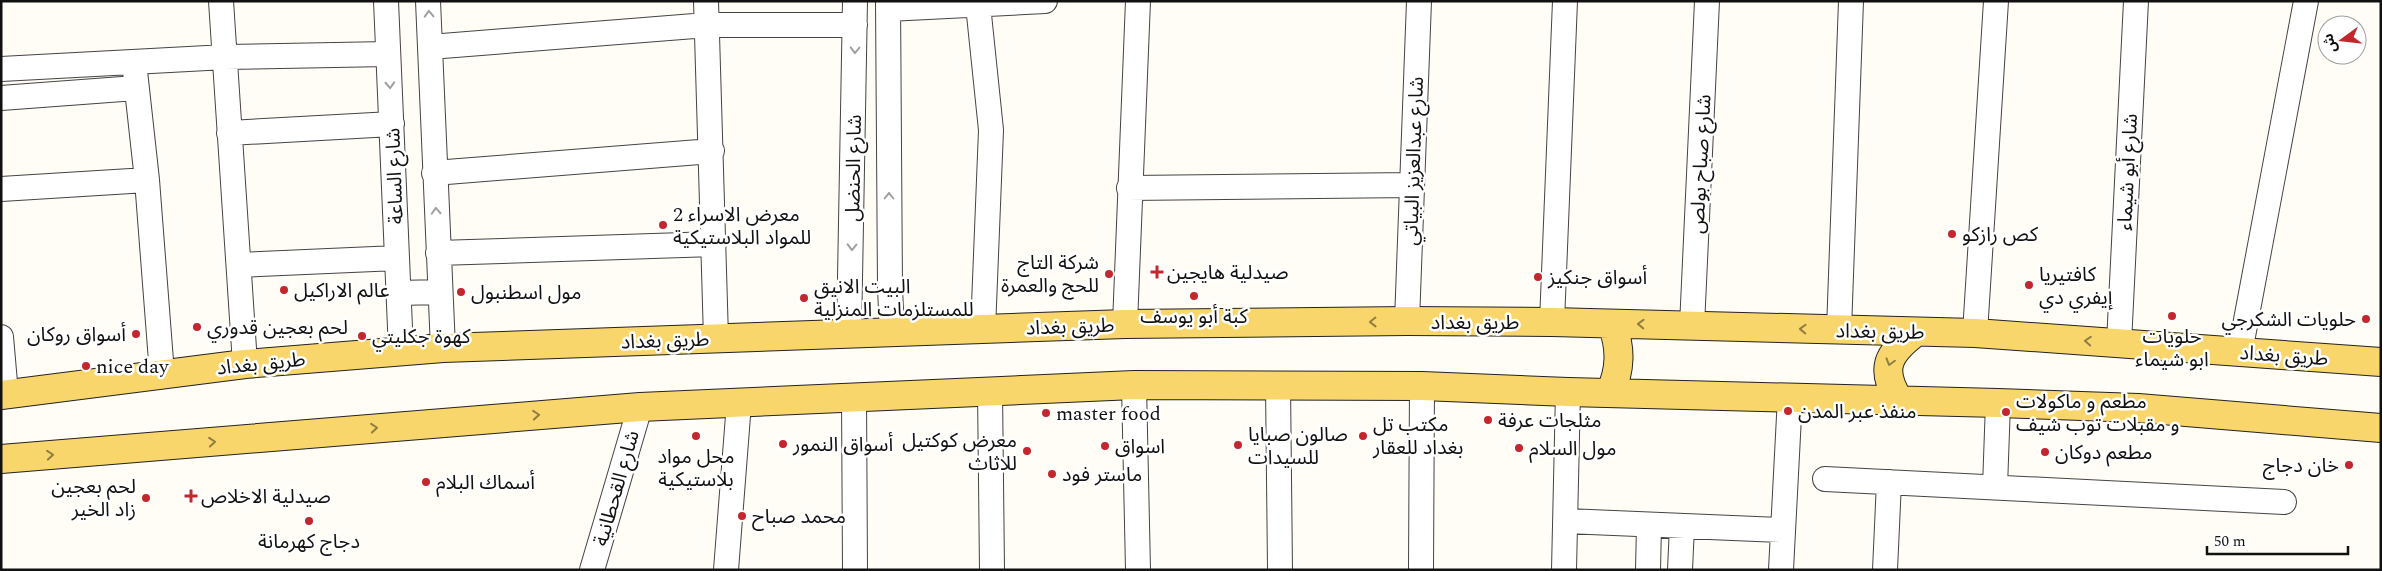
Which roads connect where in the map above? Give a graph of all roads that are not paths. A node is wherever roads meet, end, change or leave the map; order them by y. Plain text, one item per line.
1 (221, 1) edge
2 (386, 1) edge
3 (428, 1) edge
4 (706, 1) edge
5 (855, 1) edge
6 (1045, 1) edge
7 (1138, 1) edge
8 (1419, 1) edge
9 (1565, 1) edge
10 (1707, 1) edge
11 (1852, 1) edge
12 (1996, 1) edge
13 (2136, 1) edge
14 (2306, 1) edge
15 (978, 4) junction
16 (888, 5) edge
17 (707, 25) junction
18 (855, 25) junction
19 (430, 47) junction
20 (388, 54) junction
21 (226, 57) junction
22 (134, 62) junction
23 (1, 69) edge
24 (136, 88) junction
25 (1, 98) edge
26 (392, 124) junction
27 (229, 133) junction
28 (712, 151) junction
29 (434, 173) junction
30 (147, 180) junction
31 (1412, 185) junction
32 (1129, 188) junction
33 (1, 189) edge
34 (714, 244) junction
35 (438, 253) junction
36 (397, 258) junction
37 (239, 264) junction
38 (851, 285) junction
39 (890, 288) junction
40 (440, 292) junction
41 (400, 293) junction
42 (1407, 321) junction
43 (1552, 322) junction
44 (1125, 324) junction
45 (1612, 324) junction
46 (1692, 326) junction
47 (983, 330) junction
48 (1839, 330) junction
49 (892, 332) junction
50 (1916, 332) junction
51 (1975, 333) junction
52 (850, 334) junction
53 (1, 337) edge
54 (716, 338) junction
55 (2119, 343) junction
56 (443, 348) junction
57 (401, 351) junction
58 (2240, 352) junction
59 (2381, 362) edge
60 (245, 364) junction
61 (162, 374) junction
62 (1134, 385) junction
63 (1278, 385) junction
64 (1422, 386) junction
65 (990, 390) junction
66 (1568, 392) junction
67 (1610, 393) junction
68 (4, 395) edge
69 (1790, 397) junction
70 (854, 398) junction
71 (1899, 400) junction
72 (1998, 402) junction
73 (739, 403) junction
74 (640, 407) junction
75 (2381, 428) edge
76 (1, 458) edge
77 (1826, 479) dead end
78 (1889, 482) junction
79 (1995, 487) junction
80 (2284, 502) dead end
81 (1566, 521) junction
82 (1649, 525) junction
83 (1682, 526) junction
84 (1782, 530) junction
85 (592, 570) edge
86 (726, 570) edge
87 (855, 570) edge
88 (992, 570) edge
89 (1138, 570) edge
90 (1280, 570) edge
91 (1421, 570) edge
92 (1564, 570) edge
93 (1648, 570) edge
94 (1680, 570) edge
95 (1781, 570) edge
96 (1885, 570) edge

1 - 21 street
2 - 20 street, شارع الساعة
19 -> 3 street, شارع الساعة
4 - 17 street
5 - 18 street, شارع الحنضل
6 - 15 street
7 - 32 street
8 - 31 street, شارع عبدالعزيز البياتي
9 - 43 street
10 - 46 street, شارع صباح بولص
11 - 48 street
12 - 51 street
13 - 55 street, شارع أبو شيماء
14 - 58 street
15 - 16 street
15 - 47 street
39 -> 16 street, شارع الحنضل
17 - 18 street
17 - 19 street
17 - 28 street
18 -> 38 street, شارع الحنضل
19 - 29 street, شارع الساعة
20 - 21 street
20 -> 26 street, شارع الساعة
21 - 22 street
21 - 27 street
22 - 23 street
22 - 24 street
24 - 25 street
24 - 30 street
26 - 27 street
26 - 36 street, شارع الساعة
27 - 37 street
28 - 29 street
28 - 34 street
35 -> 29 street, شارع الساعة
30 - 33 street
30 - 61 street
31 - 32 street
31 - 42 street, شارع عبدالعزيز البياتي
32 - 44 street
34 - 35 street
34 - 54 street
35 - 40 street, شارع الساعة
36 - 37 street
36 - 41 street, شارع الساعة
37 - 60 street
38 - 39 street
38 - 52 street, شارع الحنضل
39 - 49 street, شارع الحنضل
40 - 41 street
40 - 56 street, شارع الساعة
41 - 57 street, شارع الساعة
42 - 43 main road, طريق بغداد
42 -> 44 main road, طريق بغداد
43 - 45 main road, طريق بغداد
44 - 47 main road, طريق بغداد
46 -> 45 main road, طريق بغداد
45 - 67 main road
48 -> 46 main road, طريق بغداد
47 - 49 main road, طريق بغداد
48 - 50 main road, طريق بغداد
49 - 52 main road, طريق بغداد
50 - 51 main road, طريق بغداد
50 -> 71 main road
55 -> 51 main road, طريق بغداد
52 - 54 main road, طريق بغداد
53 - 68 street
54 - 56 main road, طريق بغداد
55 - 58 main road, طريق بغداد
56 - 57 main road, طريق بغداد
57 - 60 main road, طريق بغداد
58 - 59 main road, طريق بغداد
60 - 61 main road, طريق بغداد
61 - 68 main road, طريق بغداد
62 - 63 main road
62 - 65 main road
62 - 89 street
63 - 64 main road
63 - 90 street
64 - 66 main road
64 - 91 street
65 - 70 main road
65 - 88 street
66 - 67 main road
66 - 81 street
67 - 69 main road
69 - 71 main road
69 - 84 street
70 - 73 main road
70 - 87 street
71 - 72 main road
72 - 75 main road
72 - 79 street
73 - 74 main road
73 - 86 street
76 -> 74 main road
74 - 85 street, شارع القحطانية
77 - 78 street
78 - 79 street
78 - 96 street
79 - 80 street
81 - 82 street
81 - 92 street
82 - 83 street
82 - 93 street
83 - 84 street
83 - 94 street
84 - 95 street

